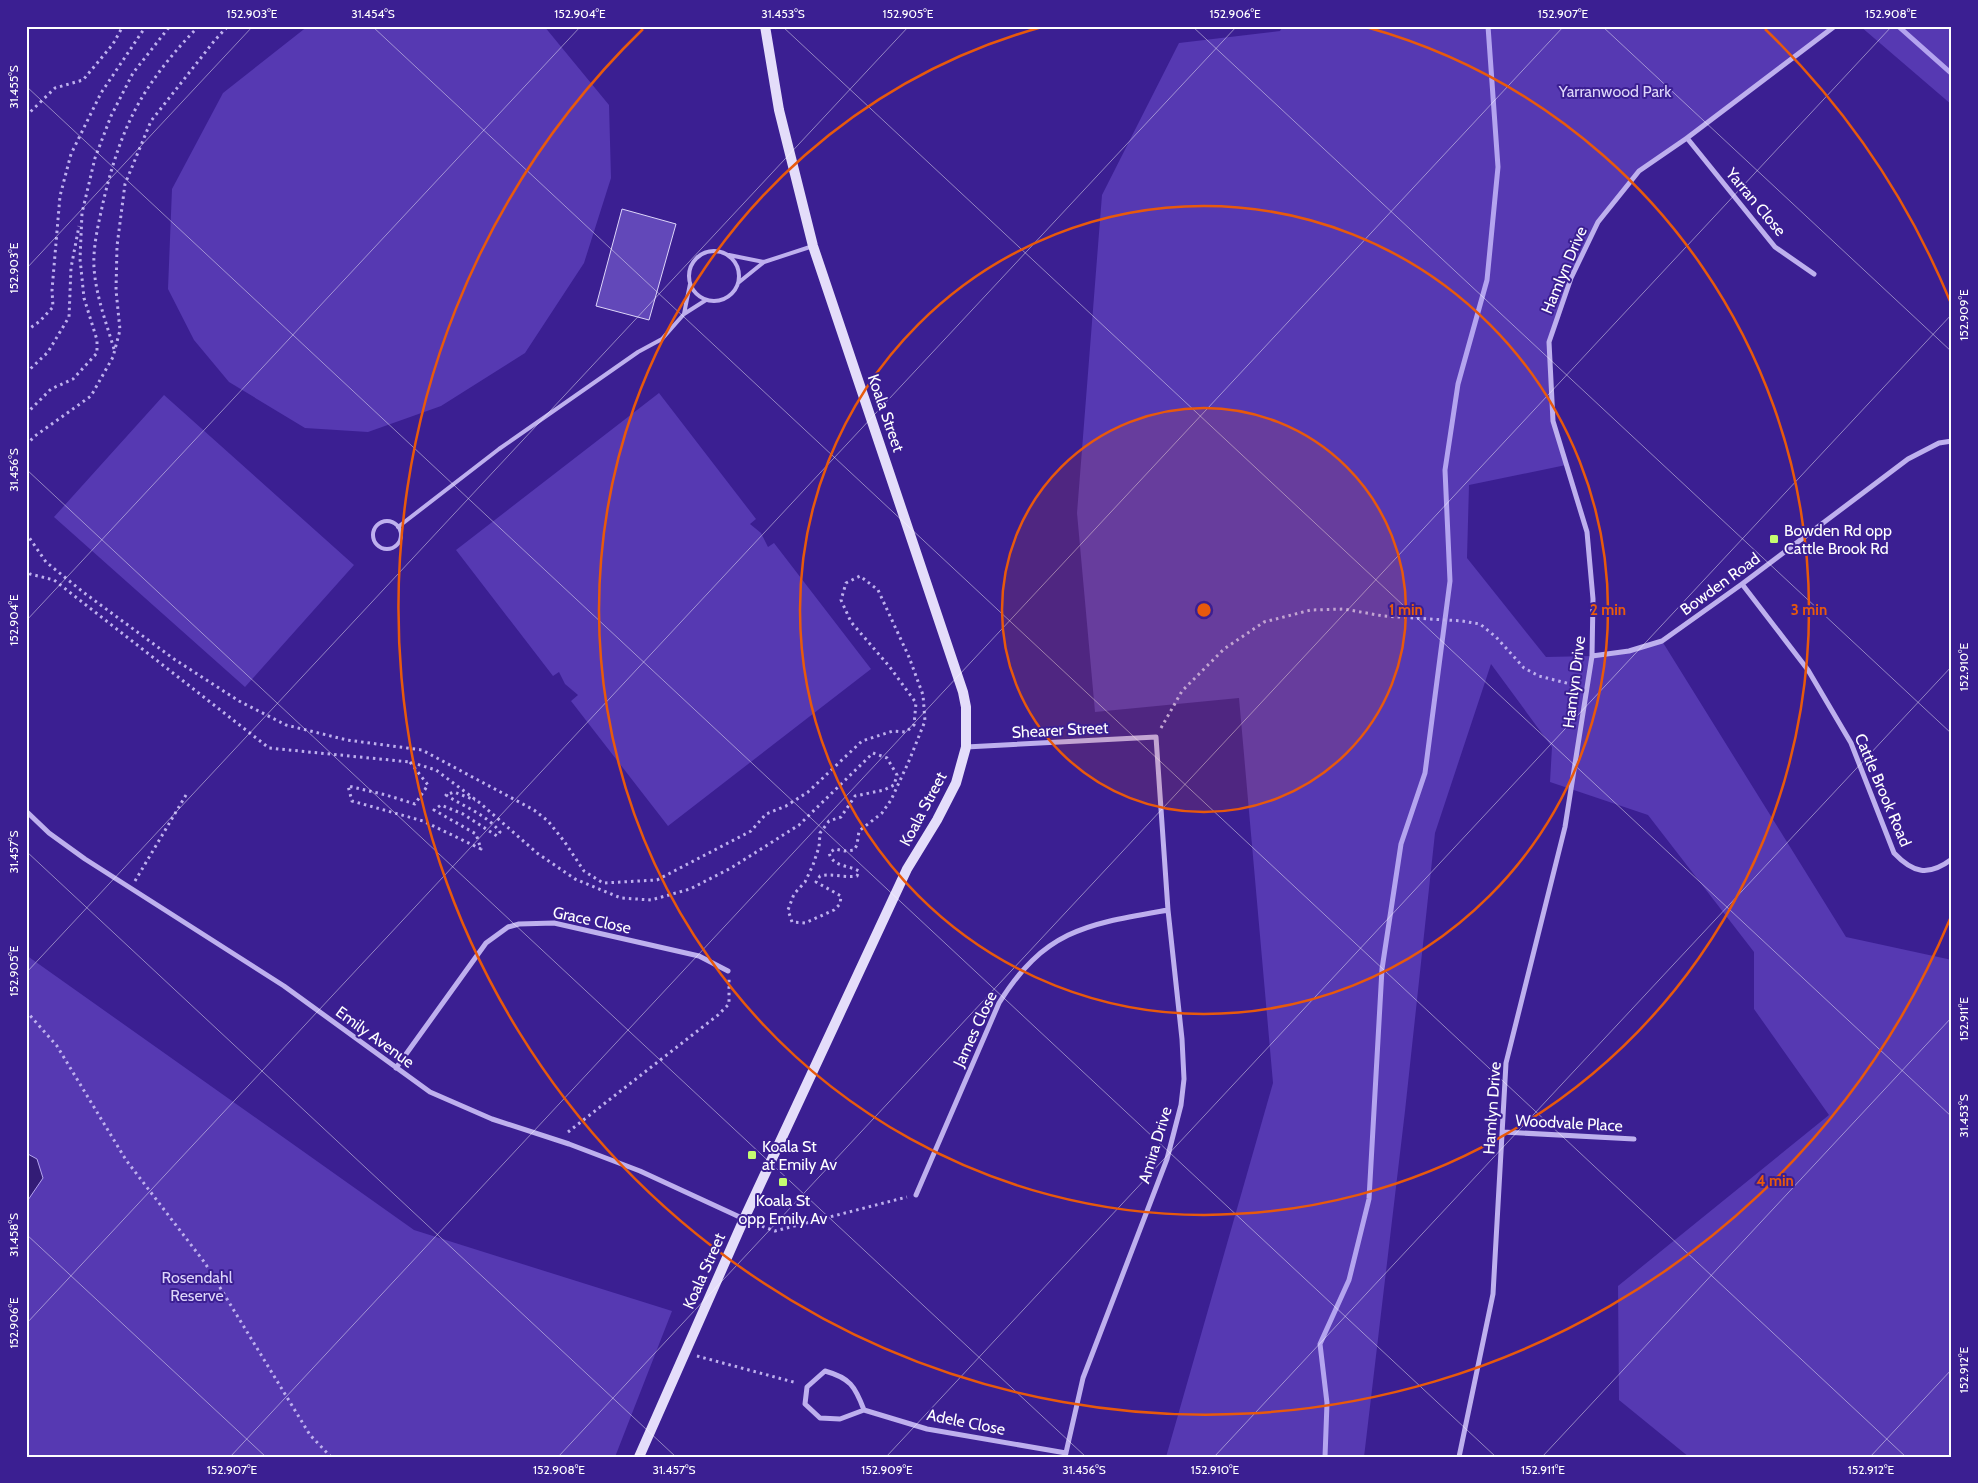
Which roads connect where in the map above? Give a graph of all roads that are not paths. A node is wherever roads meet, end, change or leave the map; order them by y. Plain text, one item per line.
1 (765, 26) edge
2 (1835, 26) edge
3 (1687, 138) junction
4 (813, 246) junction
5 (728, 255) junction
6 (764, 262) junction
7 (1814, 274) dead end
8 (690, 283) junction
9 (738, 283) junction
10 (706, 300) junction
11 (684, 314) junction
12 (1952, 442) edge
13 (398, 526) junction
14 (1742, 584) junction
15 (1592, 656) junction
16 (1156, 737) joint
17 (966, 747) junction
18 (26, 811) edge
19 (1952, 859) edge
20 (1168, 910) junction
21 (728, 971) road end
22 (396, 1068) junction
23 (1503, 1132) junction
24 (1634, 1139) dead end
25 (916, 1195) road end
26 (744, 1219) junction
27 (864, 1410) junction
28 (1065, 1455) edge
29 (639, 1457) edge
30 (1458, 1457) edge

1 - 4 street, Koala Street
2 - 3 street, Hamlyn Drive
3 - 7 street, Yarran Close
3 - 15 street, Hamlyn Drive
4 - 6 lane
4 - 17 street, Koala Street
5 - 6 lane
5 - 8 lane
5 - 9 lane
6 - 9 lane
8 - 10 lane
8 - 11 lane
9 - 10 lane
10 - 11 lane
11 - 13 lane
12 - 14 street, Bowden Road
13 - 13 lane
14 - 15 street, Bowden Road
14 - 19 street, Cattle Brook Road
15 - 23 street, Hamlyn Drive
16 - 17 street, Shearer Street
16 - 20 street, Amira Drive
17 - 26 street, Koala Street
18 - 22 street, Emily Avenue
20 - 25 street, James Close
20 - 28 street, Amira Drive
21 - 22 street, Grace Close
22 - 26 street, Emily Avenue
23 - 24 street, Woodvale Place
23 - 30 street, Hamlyn Drive
26 - 29 street, Koala Street
27 - 27 street
27 - 28 street, Adele Close

